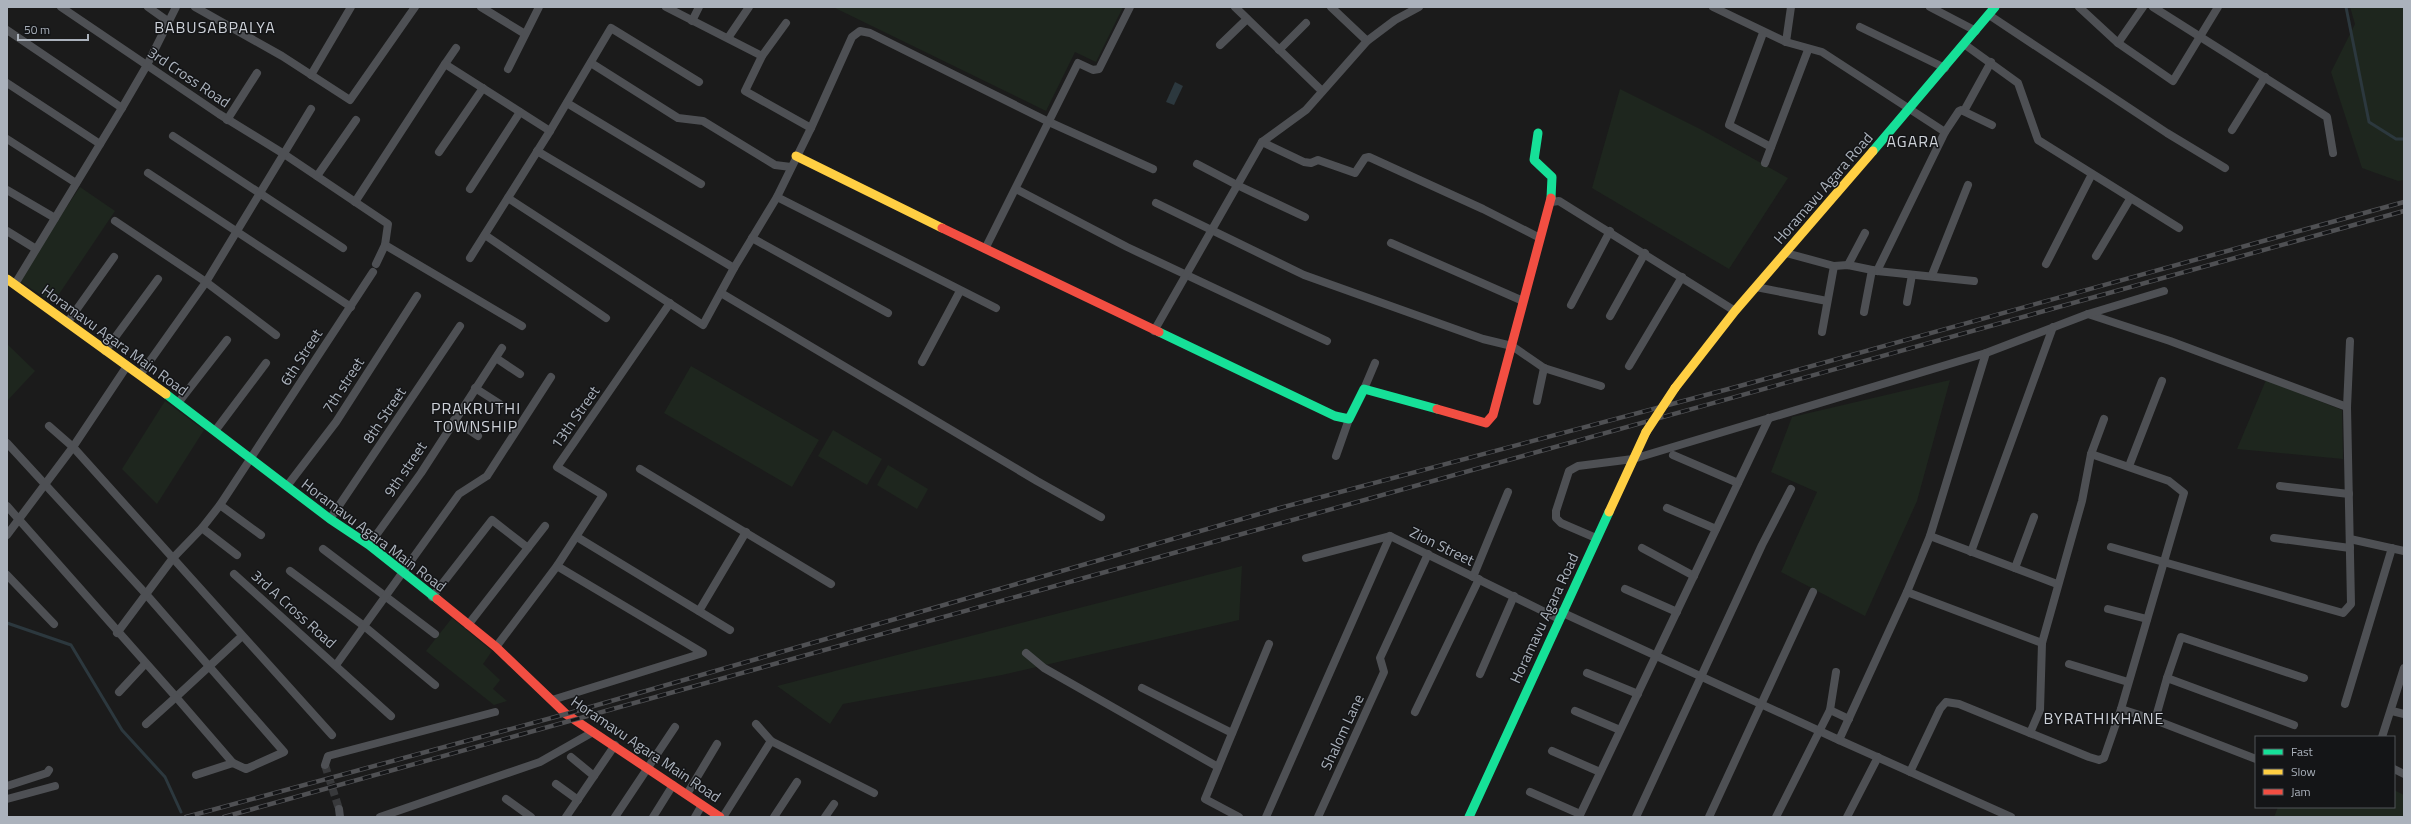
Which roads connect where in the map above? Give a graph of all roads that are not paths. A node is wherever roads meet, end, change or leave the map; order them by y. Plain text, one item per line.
1 (61, 7) edge
2 (148, 7) edge
3 (176, 7) edge
4 (195, 7) edge
5 (351, 7) edge
6 (415, 7) edge
7 (481, 7) edge
8 (539, 7) edge
9 (666, 7) edge
10 (699, 7) edge
11 (749, 7) edge
12 (1130, 7) edge
13 (1235, 7) edge
14 (1331, 7) edge
15 (1419, 7) edge
16 (1713, 7) edge
17 (1791, 7) edge
18 (1930, 7) edge
19 (2079, 7) edge
20 (2143, 7) edge
21 (2153, 7) edge
22 (2218, 7) edge
23 (1992, 11) edge
24 (1247, 18) junction
25 (692, 21) junction
26 (169, 22) junction
27 (786, 23) dead end
28 (1306, 23) dead end
29 (1860, 27) dead end
30 (7, 30) edge
31 (1976, 31) junction
32 (1763, 32) junction
33 (525, 34) junction
34 (2200, 36) junction
35 (728, 38) junction
36 (1367, 41) junction
37 (1786, 42) junction
38 (2118, 43) junction
39 (1964, 44) junction
40 (1220, 45) dead end
41 (456, 48) dead end
42 (1279, 50) junction
43 (1808, 50) junction
44 (762, 56) junction
45 (1991, 62) junction
46 (591, 63) junction
47 (445, 64) junction
48 (147, 65) junction
49 (1945, 68) junction
50 (508, 69) dead end
51 (257, 73) dead end
52 (311, 75) junction
53 (2265, 77) junction
54 (699, 82) dead end
55 (7, 83) edge
56 (483, 88) junction
57 (1322, 91) junction
58 (567, 102) junction
59 (122, 108) junction
60 (1910, 108) junction
61 (310, 109) dead end
62 (1964, 111) junction
63 (520, 112) junction
64 (227, 120) junction
65 (356, 120) dead end
66 (1049, 122) junction
67 (1992, 125) dead end
68 (811, 128) junction
69 (2232, 130) dead end
70 (550, 131) junction
71 (1946, 132) junction
72 (1538, 133) dead end
73 (173, 136) dead end
74 (7, 139) edge
75 (1262, 142) junction
76 (100, 144) junction
77 (1771, 147) junction
78 (537, 151) junction
79 (439, 152) dead end
80 (2333, 153) dead end
81 (284, 154) junction
82 (796, 156) junction
83 (1765, 163) dead end
84 (1197, 164) dead end
85 (791, 167) junction
86 (1153, 168) dead end
87 (2225, 168) dead end
88 (148, 173) dead end
89 (2092, 174) junction
90 (317, 176) junction
91 (76, 183) junction
92 (701, 184) dead end
93 (1237, 185) junction
94 (1968, 185) dead end
95 (1016, 188) junction
96 (470, 189) dead end
97 (7, 190) edge
98 (261, 192) junction
99 (777, 197) junction
100 (508, 198) junction
101 (2130, 199) junction
102 (355, 202) junction
103 (1551, 202) junction
104 (1156, 203) dead end
105 (1305, 217) dead end
106 (55, 218) junction
107 (115, 221) dead end
108 (1212, 228) junction
109 (2179, 228) dead end
110 (7, 231) edge
111 (1610, 231) junction
112 (236, 232) junction
113 (1865, 233) dead end
114 (485, 235) junction
115 (752, 238) junction
116 (1540, 238) junction
117 (1391, 243) dead end
118 (385, 245) junction
119 (343, 248) dead end
120 (36, 249) junction
121 (985, 250) junction
122 (1645, 253) junction
123 (1786, 253) junction
124 (2096, 256) dead end
125 (114, 257) dead end
126 (470, 258) dead end
127 (2046, 264) dead end
128 (1848, 265) junction
129 (1834, 266) junction
130 (734, 268) junction
131 (1874, 271) junction
132 (1186, 275) junction
133 (1912, 275) junction
134 (1932, 275) junction
135 (1682, 277) junction
136 (158, 279) dead end
137 (11, 281) edge
138 (1974, 281) dead end
139 (206, 282) junction
140 (1756, 287) junction
141 (960, 291) junction
142 (2164, 291) dead end
143 (721, 292) junction
144 (417, 296) dead end
145 (1523, 301) junction
146 (1827, 301) junction
147 (1907, 302) dead end
148 (670, 304) junction
149 (1571, 305) dead end
150 (351, 307) junction
151 (996, 308) dead end
152 (1735, 311) junction
153 (1864, 312) dead end
154 (888, 313) dead end
155 (2088, 314) junction
156 (1610, 316) dead end
157 (606, 318) dead end
158 (67, 323) junction
159 (460, 326) dead end
160 (522, 326) dead end
161 (2052, 328) junction
162 (1154, 330) junction
163 (1822, 332) dead end
164 (276, 335) dead end
165 (227, 340) dead end
166 (2350, 340) dead end
167 (1327, 342) dead end
168 (1512, 346) junction
169 (502, 348) dead end
170 (105, 351) junction
171 (1986, 353) junction
172 (496, 358) junction
173 (922, 362) dead end
174 (266, 363) dead end
175 (1375, 363) dead end
176 (127, 366) junction
177 (1629, 366) dead end
178 (1544, 368) junction
179 (520, 374) dead end
180 (140, 375) junction
181 (551, 377) dead end
182 (2162, 381) dead end
183 (1601, 386) dead end
184 (475, 388) junction
185 (1364, 389) junction
186 (1537, 401) dead end
187 (178, 403) junction
188 (500, 404) dead end
189 (2347, 407) junction
190 (1769, 418) junction
191 (1349, 419) junction
192 (2104, 419) dead end
193 (454, 420) junction
194 (49, 426) dead end
195 (215, 431) junction
196 (478, 436) dead end
197 (7, 443) edge
198 (73, 447) junction
199 (2091, 454) junction
200 (1673, 455) dead end
201 (1336, 456) dead end
202 (252, 458) junction
203 (1633, 459) junction
204 (2129, 466) junction
205 (640, 469) dead end
206 (1738, 483) junction
207 (45, 485) junction
208 (287, 486) junction
209 (2280, 486) dead end
210 (1791, 489) dead end
211 (1508, 492) dead end
212 (2349, 494) junction
213 (220, 504) junction
214 (7, 506) edge
215 (1667, 508) dead end
216 (1101, 517) dead end
217 (2034, 517) dead end
218 (330, 519) junction
219 (19, 521) junction
220 (545, 526) dead end
221 (202, 528) junction
222 (1716, 529) junction
223 (746, 532) junction
224 (7, 535) edge
225 (261, 535) dead end
226 (1390, 536) junction
227 (1930, 536) junction
228 (577, 537) junction
229 (1596, 538) junction
230 (2274, 538) dead end
231 (2350, 539) junction
232 (369, 545) junction
233 (2111, 547) dead end
234 (528, 548) junction
235 (1642, 548) dead end
236 (2350, 548) junction
237 (2392, 548) junction
238 (323, 549) dead end
239 (2404, 551) edge
240 (1971, 552) junction
241 (1428, 554) junction
242 (237, 555) dead end
243 (173, 558) junction
244 (1306, 558) dead end
245 (2165, 562) junction
246 (557, 566) junction
247 (2015, 568) junction
248 (290, 572) dead end
249 (403, 573) junction
250 (234, 574) dead end
251 (7, 575) edge
252 (1694, 576) junction
253 (1476, 578) junction
254 (831, 584) dead end
255 (2057, 584) junction
256 (1625, 589) dead end
257 (1813, 592) dead end
258 (1907, 592) junction
259 (145, 593) junction
260 (387, 596) junction
261 (432, 596) junction
262 (1514, 596) junction
263 (2108, 609) dead end
264 (699, 611) junction
265 (1677, 612) junction
266 (1560, 616) junction
267 (2147, 620) junction
268 (54, 624) dead end
269 (468, 625) junction
270 (364, 626) junction
271 (730, 630) dead end
272 (117, 633) junction
273 (435, 634) dead end
274 (242, 636) junction
275 (2042, 643) junction
276 (1269, 644) dead end
277 (496, 647) junction
278 (1026, 653) dead end
279 (1656, 655) junction
280 (145, 664) junction
281 (2069, 664) dead end
282 (336, 665) junction
283 (208, 667) junction
284 (2404, 668) edge
285 (1587, 672) dead end
286 (1836, 672) dead end
287 (1480, 674) dead end
288 (1702, 676) junction
289 (2167, 678) junction
290 (2304, 678) dead end
291 (2128, 682) junction
292 (435, 685) dead end
293 (1142, 688) dead end
294 (119, 692) dead end
295 (1638, 694) junction
296 (176, 697) junction
297 (552, 700) junction
298 (1760, 704) junction
299 (2345, 704) dead end
300 (2121, 709) junction
301 (1830, 710) junction
302 (1575, 711) dead end
303 (2392, 711) junction
304 (495, 712) dead end
305 (1415, 712) dead end
306 (2404, 714) edge
307 (391, 716) dead end
308 (1849, 719) junction
309 (2156, 720) junction
310 (146, 724) dead end
311 (756, 724) dead end
312 (2294, 725) dead end
313 (675, 727) dead end
314 (1620, 730) junction
315 (1820, 731) junction
316 (593, 732) junction
317 (1232, 733) junction
318 (2030, 733) junction
319 (332, 735) dead end
320 (2382, 736) edge
321 (1839, 740) junction
322 (771, 741) junction
323 (717, 744) dead end
324 (615, 746) junction
325 (1552, 751) dead end
326 (571, 757) dead end
327 (1878, 757) junction
328 (2255, 759) edge
329 (233, 763) junction
330 (325, 765) dead end
331 (1218, 767) junction
332 (647, 768) junction
333 (49, 770) dead end
334 (2395, 770) edge
335 (1600, 772) junction
336 (1910, 772) junction
337 (2404, 774) edge
338 (196, 775) dead end
339 (594, 776) junction
340 (796, 782) dead end
341 (556, 784) dead end
342 (672, 785) junction
343 (7, 786) edge
344 (55, 786) dead end
345 (1530, 792) dead end
346 (687, 794) junction
347 (874, 794) dead end
348 (7, 799) edge
349 (506, 800) dead end
350 (578, 800) junction
351 (834, 804) dead end
352 (702, 805) junction
353 (1579, 816) edge
354 (380, 817) edge
355 (531, 817) edge
356 (566, 817) edge
357 (615, 817) edge
358 (653, 817) edge
359 (695, 817) edge
360 (721, 817) edge
361 (774, 817) edge
362 (825, 817) edge
363 (1239, 817) edge
364 (1266, 817) edge
365 (1318, 817) edge
366 (1469, 817) edge
367 (1636, 817) edge
368 (1709, 817) edge
369 (1776, 817) edge
370 (1847, 817) edge
371 (2011, 817) edge

1 - 48 street, 3rd Cross Road
2 - 26 street
3 - 26 street
4 - 52 street
5 - 52 street
6 - 52 street
7 - 33 street
8 - 33 street
9 - 25 street
10 - 25 street
11 - 35 street
12 - 66 street
13 - 24 street
14 - 36 street
15 - 36 street
16 - 32 street
17 - 37 street
18 - 31 street
19 - 38 street
20 - 38 street
21 - 34 street
22 - 34 street
23 - 31 street, Horamavu Agara Road
23 - 87 street
24 - 40 street
24 - 42 street
25 - 35 street
26 - 48 street
27 - 44 street
28 - 42 street
29 - 49 street
30 - 59 street
31 - 39 street, Horamavu Agara Road
32 - 37 street
32 - 77 street
33 - 50 street
34 - 38 street
34 - 53 street
35 - 44 street
36 - 57 street
37 - 43 street
39 - 45 street
39 - 49 street, Horamavu Agara Road
41 - 47 street
42 - 57 street
43 - 60 street
43 - 77 street
44 - 68 street
45 - 62 street
45 - 89 street
46 - 54 street
46 - 58 street
46 - 85 street
47 - 56 street
47 - 102 street
48 - 59 street
48 - 64 street, 3rd Cross Road
49 - 60 street, Horamavu Agara Road
51 - 64 street
53 - 69 street
53 - 80 street
55 - 76 street
56 - 63 street
56 - 79 street
57 - 75 street
58 - 70 street
58 - 92 street
59 - 76 street
60 - 71 street
60 - 123 street, Horamavu Agara Road
61 - 81 street
62 - 67 street
62 - 71 street
63 - 70 street
63 - 96 street
64 - 81 street, 3rd Cross Road
65 - 90 street
66 - 68 street
66 - 86 street
66 - 95 street
68 - 82 street
70 - 78 street
71 - 131 street
72 - 103 street
73 - 98 street
74 - 91 street
75 - 93 street
75 - 116 street
76 - 91 street
77 - 83 street
78 - 100 street
78 - 130 street
81 - 90 street, 3rd Cross Road
81 - 98 street
82 - 85 street
82 - 121 street
84 - 93 street
85 - 99 street
88 - 112 street
89 - 101 street
89 - 127 street
90 - 102 street, 3rd Cross Road
91 - 106 street
93 - 105 street
93 - 108 street
94 - 134 street
95 - 121 street
95 - 132 street
97 - 106 street
98 - 112 street
98 - 119 street
99 - 115 street
99 - 141 street
100 - 114 street
100 - 148 street
101 - 109 street
101 - 124 street
102 - 118 street, 6th Street
103 - 111 street
103 - 116 street
104 - 108 street
106 - 120 street
107 - 139 street
108 - 132 street
108 - 168 street
110 - 120 street
111 - 122 street
111 - 149 street
112 - 139 street
112 - 150 street
113 - 128 street
114 - 126 street
114 - 157 street
115 - 130 street
115 - 154 street
116 - 145 street
117 - 145 street
118 - 150 street, 6th Street
118 - 160 street
120 - 137 street
121 - 162 street
122 - 135 street
122 - 156 street
123 - 129 street
123 - 140 street, Horamavu Agara Road
125 - 158 street
128 - 129 street
128 - 131 street
129 - 146 street
130 - 143 street
131 - 133 street
131 - 153 street
132 - 162 street
132 - 167 street
133 - 134 street
133 - 147 street
134 - 138 street
135 - 152 street
135 - 177 street
136 - 170 street
137 - 158 street, Horamavu Agara Main Road
139 - 164 street
139 - 180 street
140 - 146 street
140 - 152 street, Horamavu Agara Road
141 - 151 street
141 - 173 street
142 - 155 street
143 - 148 street
143 - 216 street
144 - 208 street, 7th street
145 - 168 street
146 - 163 street
148 - 228 street, 13th Street
150 - 202 street, 6th Street
152 - 203 street, Horamavu Agara Road, bridge
155 - 161 street
155 - 189 street
158 - 170 street, Horamavu Agara Main Road
159 - 218 street, 8th Street
161 - 171 street
161 - 240 street
162 - 191 street
165 - 187 street
166 - 189 street
168 - 178 street
168 - 185 street
169 - 172 street, 9th street
170 - 176 street, Horamavu Agara Main Road
171 - 190 street
171 - 227 street
172 - 179 street
172 - 184 street, 9th street
174 - 195 street
175 - 185 street
176 - 180 street, Horamavu Agara Main Road
176 - 198 street
178 - 183 street
178 - 186 street
180 - 187 street, Horamavu Agara Main Road
181 - 249 street
182 - 204 street
184 - 188 street
184 - 193 street, 9th street
185 - 191 street
187 - 195 street, Horamavu Agara Main Road
189 - 212 street
190 - 203 street
190 - 206 street
191 - 201 street
192 - 199 street
193 - 196 street
193 - 232 street, 9th street
194 - 198 street
195 - 202 street, Horamavu Agara Main Road
197 - 207 street
198 - 207 street
198 - 243 street
199 - 204 street
199 - 255 street
200 - 206 street
202 - 208 street, Horamavu Agara Main Road
202 - 213 street, 6th Street
203 - 229 street, Horamavu Agara Road
203 - 229 street
204 - 245 street
205 - 223 street
206 - 222 street
207 - 219 street
207 - 259 street
208 - 218 street, Horamavu Agara Main Road
209 - 212 street
210 - 288 street
211 - 253 street
212 - 231 street
213 - 221 street, 6th Street
213 - 225 street
214 - 219 street
215 - 222 street
217 - 247 street
218 - 232 street, Horamavu Agara Main Road
219 - 224 street
219 - 272 street
220 - 234 street
221 - 242 street
221 - 243 street, 6th Street
222 - 252 street
223 - 254 street
223 - 264 street
226 - 241 street, Zion Street
226 - 244 street, Zion Street
226 - 364 street
227 - 240 street
227 - 258 street
228 - 246 street, 13th Street
228 - 264 street
229 - 266 street, Horamavu Agara Road
230 - 236 street
231 - 236 street
231 - 237 street
232 - 249 street, Horamavu Agara Main Road
233 - 245 street
234 - 261 street
234 - 269 street
235 - 252 street
236 - 245 street
237 - 239 street
237 - 299 street
238 - 260 street
240 - 247 street
241 - 253 street, Zion Street
241 - 365 street, Shalom Lane
243 - 259 street, 6th Street
243 - 274 street
245 - 267 street
246 - 277 street, 13th Street
246 - 297 street
247 - 255 street
248 - 270 street
249 - 260 street
249 - 261 street, Horamavu Agara Main Road
250 - 282 street, 3rd A Cross Road
251 - 268 street
252 - 265 street
253 - 262 street, Zion Street
253 - 305 street
255 - 275 street
256 - 265 street
257 - 298 street
258 - 275 street
258 - 308 street
259 - 272 street, 6th Street
259 - 283 street
260 - 270 street
260 - 273 street
261 - 269 street, Horamavu Agara Main Road
262 - 266 street, Zion Street
262 - 287 street
263 - 267 street
264 - 271 street
265 - 279 street
266 - 279 street, Zion Street
266 - 366 street, Horamavu Agara Road
267 - 291 street
269 - 277 street, Horamavu Agara Main Road
270 - 282 street
270 - 292 street
272 - 280 street
274 - 283 street
274 - 319 street
275 - 318 street
276 - 317 street
277 - 297 street, Horamavu Agara Main Road
278 - 331 street
279 - 288 street, Zion Street
279 - 295 street
280 - 294 street
280 - 296 street
281 - 291 street
282 - 307 street
283 - 296 street
283 - 329 street
284 - 303 street
285 - 295 street
286 - 301 street
288 - 298 street, Zion Street
288 - 367 street
289 - 290 street
289 - 309 street
289 - 312 street
291 - 300 street
293 - 317 street
295 - 314 street
296 - 310 street
296 - 329 street
297 - 316 street, Horamavu Agara Main Road
298 - 315 street, Zion Street
298 - 368 street
300 - 309 street
300 - 318 street
301 - 308 street
301 - 315 street
302 - 314 street
303 - 306 street
303 - 320 street
304 - 330 street
308 - 321 street
309 - 328 street
311 - 322 street
313 - 332 street
314 - 335 street
315 - 321 street, Zion Street
315 - 369 street
316 - 324 street, Horamavu Agara Main Road
316 - 354 street
317 - 331 street
318 - 336 street
321 - 327 street, Zion Street
322 - 347 street
322 - 360 street
323 - 346 street
324 - 332 street, Horamavu Agara Main Road
324 - 339 street
325 - 335 street
326 - 339 street
327 - 336 street, Zion Street
327 - 370 street
329 - 338 street
331 - 363 street
332 - 342 street, Horamavu Agara Main Road
332 - 357 street
333 - 343 street
334 - 337 street
335 - 353 street
336 - 371 street, Zion Street
339 - 350 street
340 - 361 street
341 - 350 street
342 - 346 street, Horamavu Agara Main Road
342 - 358 street
344 - 348 street
345 - 353 street
346 - 352 street, Horamavu Agara Main Road
349 - 355 street
350 - 356 street
351 - 362 street
352 - 359 street
352 - 360 street, Horamavu Agara Main Road

